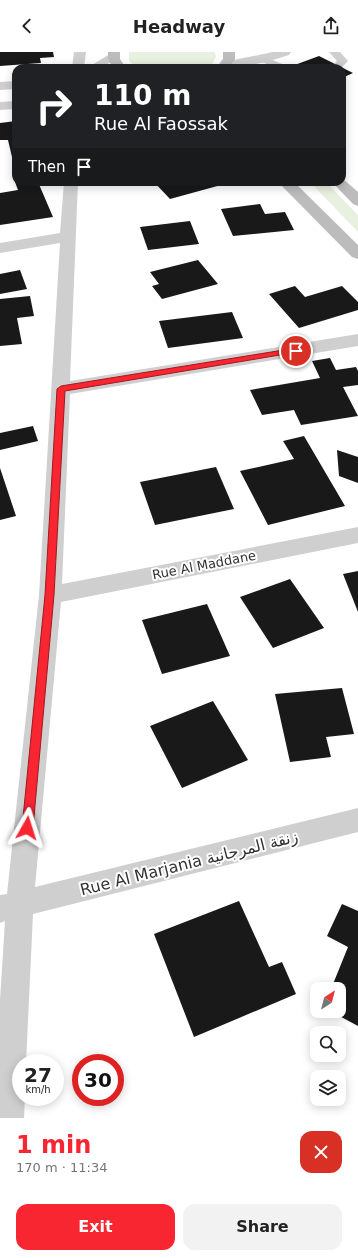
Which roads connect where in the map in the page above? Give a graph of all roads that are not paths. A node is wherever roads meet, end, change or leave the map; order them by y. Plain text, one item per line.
1 (80, 52) edge
2 (229, 52) edge
3 (285, 52) edge
4 (334, 52) edge
5 (113, 54) edge
6 (263, 59) junction
7 (78, 64) edge
8 (99, 64) edge
9 (117, 64) edge
10 (226, 64) edge
11 (239, 64) edge
12 (274, 64) edge
13 (339, 64) edge
14 (12, 85) edge
15 (0, 86) edge
16 (12, 105) edge
17 (0, 106) edge
18 (71, 186) edge
19 (289, 186) edge
20 (343, 186) edge
21 (358, 202) edge
22 (68, 237) junction
23 (0, 248) edge
24 (358, 254) edge
25 (358, 340) edge
26 (61, 389) junction
27 (358, 535) edge
28 (50, 595) junction
29 (358, 820) edge
30 (10, 907) edge
31 (8, 1118) edge

1 - 7 street
2 - 10 main road
3 - 6 street
4 - 13 lane
5 - 8 street
5 - 9 main road
6 - 11 street
6 - 12 lane
14 - 15 street
16 - 17 street
18 - 22 street
19 - 24 main road
20 - 21 main road
22 - 23 street
22 - 26 street
25 - 26 street
26 - 28 street
27 - 28 street, Rue Al Maddane
28 - 30 street
29 - 30 street, Rue Al Marjania زنقة المرجانية
30 - 31 street

